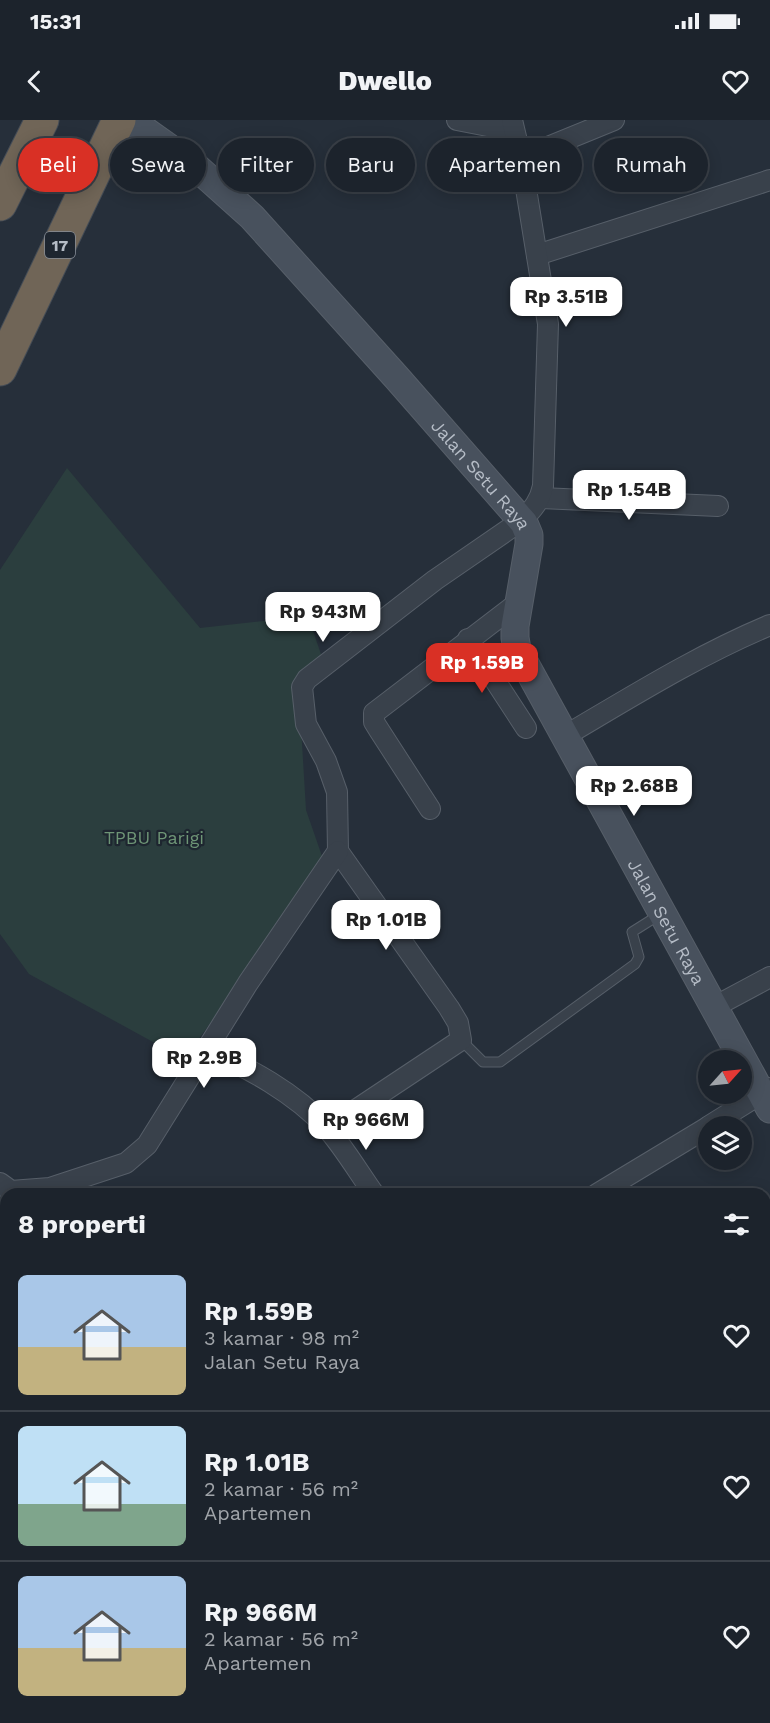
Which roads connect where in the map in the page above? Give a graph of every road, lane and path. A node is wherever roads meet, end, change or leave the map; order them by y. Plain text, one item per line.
1 (42, 120) edge
2 (119, 120) edge
3 (129, 120) edge
4 (457, 120) edge
5 (614, 120) edge
6 (513, 126) edge
7 (570, 138) edge
8 (770, 180) edge
9 (527, 192) edge
10 (0, 204) edge
11 (537, 255) junction
12 (0, 369) edge
13 (541, 498) junction
14 (718, 506) dead end
15 (522, 519) junction
16 (519, 602) junction
17 (770, 625) edge
18 (468, 639) junction
19 (526, 728) dead end
20 (563, 736) junction
21 (430, 809) dead end
22 (338, 851) junction
23 (662, 913) junction
24 (770, 977) edge
25 (714, 1007) junction
26 (461, 1040) junction
27 (207, 1049) junction
28 (767, 1097) edge
29 (730, 1116) edge
30 (327, 1129) junction
31 (698, 1133) edge
32 (50, 1188) edge
33 (370, 1188) edge
34 (607, 1188) edge

1 - 10 highway
2 - 12 highway, 17
3 - 15 street, Jalan Setu Raya
4 - 6 street
5 - 7 street
8 - 11 street
9 - 11 street
11 - 13 street
13 - 14 street
13 - 15 street
15 - 16 street, Jalan Setu Raya
15 - 22 street
16 - 18 street
16 - 20 street, Jalan Setu Raya
17 - 20 street
18 - 19 street
18 - 21 street
20 - 23 street, Jalan Setu Raya
22 - 26 street
22 - 27 street
23 - 25 street, Jalan Setu Raya
23 - 26 lane
24 - 25 street
25 - 28 street, Jalan Setu Raya
26 - 30 street
27 - 30 street
27 - 32 street
28 - 29 street
30 - 33 street
31 - 34 street

